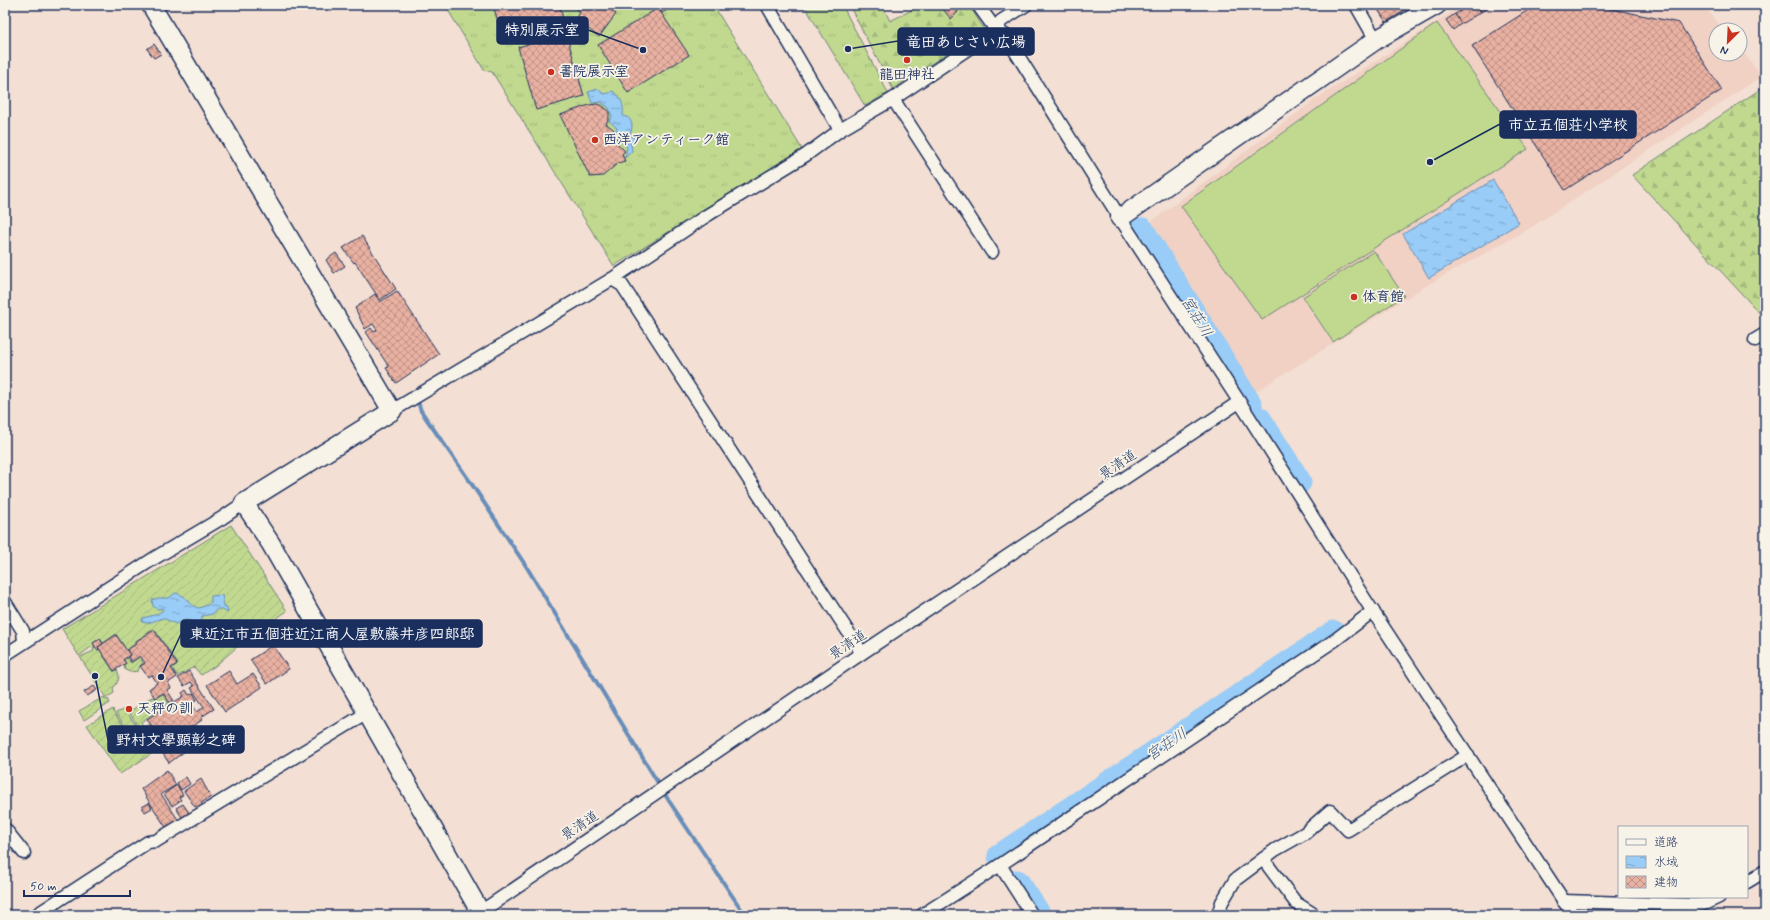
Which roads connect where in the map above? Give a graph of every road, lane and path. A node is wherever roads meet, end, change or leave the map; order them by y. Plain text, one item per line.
1 (151, 5) edge
2 (767, 5) edge
3 (978, 5) edge
4 (1026, 5) edge
5 (1356, 5) edge
6 (1436, 5) edge
7 (996, 30) junction
8 (1376, 40) junction
9 (893, 99) junction
10 (840, 130) junction
11 (1120, 218) junction
12 (992, 252) dead end
13 (612, 279) junction
14 (1239, 402) junction
15 (392, 411) junction
16 (244, 503) junction
17 (5, 602) edge
18 (1372, 611) junction
19 (24, 642) junction
20 (862, 653) junction
21 (5, 655) edge
22 (367, 713) junction
23 (1468, 755) junction
24 (5, 830) edge
25 (24, 853) dead end
26 (1263, 859) junction
27 (1000, 865) junction
28 (1765, 871) edge
29 (1748, 881) edge
30 (1717, 898) edge
31 (1563, 901) junction
32 (480, 914) edge
33 (36, 915) edge
34 (922, 915) edge
35 (1032, 915) edge
36 (1218, 915) edge
37 (1315, 915) edge
38 (1573, 915) edge

1 - 15 street
2 - 10 street
3 - 7 street
4 - 7 street
5 - 8 street
6 - 8 street
7 - 9 street
7 - 11 street
8 - 11 street
9 - 10 street
9 - 12 street
10 - 13 street
11 - 14 street
13 - 15 street
13 - 20 street
14 - 18 street
14 - 20 street, 景清道
15 - 16 street
16 - 19 street
16 - 22 street
17 - 19 street
18 - 23 street
18 - 27 street
19 - 21 street
20 - 32 street, 景清道
22 - 32 street
22 - 33 street
23 - 26 street
23 - 31 street
24 - 25 street
26 - 36 street
26 - 37 street
27 - 34 street
27 - 35 street
28 - 29 street
30 - 31 street
31 - 38 street

